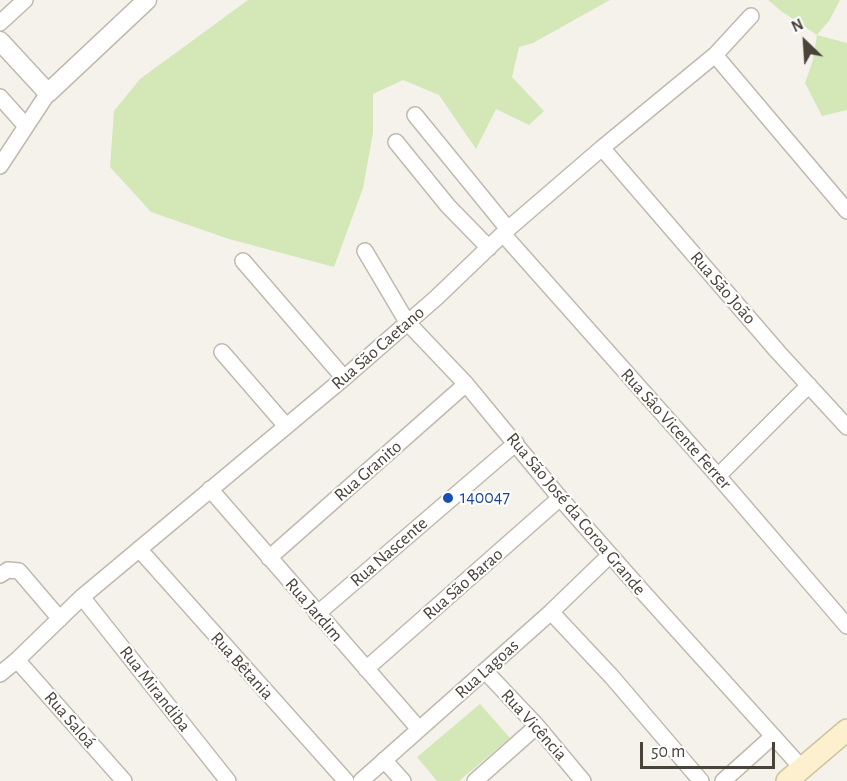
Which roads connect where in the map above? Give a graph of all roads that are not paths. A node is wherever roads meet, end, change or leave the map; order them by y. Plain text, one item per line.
1 (25, 0) edge
2 (137, 3) edge
3 (751, 16) dead end
4 (0, 23) edge
5 (0, 41) edge
6 (715, 55) junction
7 (48, 93) junction
8 (0, 97) edge
9 (415, 115) dead end
10 (25, 125) junction
11 (396, 142) dead end
12 (602, 148) junction
13 (0, 166) edge
14 (847, 211) edge
15 (506, 231) junction
16 (489, 248) junction
17 (365, 251) dead end
18 (243, 261) dead end
19 (407, 322) junction
20 (222, 352) dead end
21 (344, 378) junction
22 (466, 384) junction
23 (809, 385) junction
24 (286, 426) junction
25 (847, 427) edge
26 (516, 443) junction
27 (718, 476) junction
28 (210, 489) junction
29 (560, 498) junction
30 (139, 549) junction
31 (610, 555) junction
32 (269, 558) junction
33 (0, 575) edge
34 (82, 597) junction
35 (551, 612) junction
36 (317, 614) junction
37 (60, 619) junction
38 (847, 626) edge
39 (6, 666) edge
40 (366, 669) junction
41 (485, 671) junction
42 (537, 726) junction
43 (419, 729) junction
44 (847, 730) edge
45 (772, 737) junction
46 (384, 760) junction
47 (794, 774) edge
48 (493, 775) edge
49 (124, 781) edge
50 (228, 781) edge
51 (346, 781) edge
52 (361, 781) edge
53 (403, 781) edge
54 (475, 781) edge
55 (583, 781) edge
56 (701, 781) edge
57 (723, 781) edge

1 - 4 street
2 - 7 street
3 - 6 street, Rua São Caetano
5 - 7 street
6 - 12 street, Rua São Caetano
6 - 14 street
7 - 10 street
8 - 10 street
9 - 15 street, Rua Sâo Vicente Ferrer
10 - 13 street
11 - 16 street
12 - 15 street, Rua São Caetano
12 - 23 street, Rua São João
15 - 16 street, Rua São Caetano
15 - 27 street, Rua Sâo Vicente Ferrer
16 - 19 street, Rua São Caetano
17 - 19 street, Rua São José da Coroa Grande
18 - 21 street
19 - 21 street, Rua São Caetano
19 - 22 street, Rua São José da Coroa Grande
20 - 24 street
21 - 24 street, Rua São Caetano
22 - 26 street, Rua São José da Coroa Grande
22 - 32 street, Rua Granito
23 - 25 street, Rua São João
23 - 27 street
24 - 28 street, Rua São Caetano
26 - 29 street, Rua São José da Coroa Grande
26 - 36 street, Rua Nascente
27 - 38 street, Rua Sâo Vicente Ferrer
28 - 30 street, Rua São Caetano
28 - 32 street, Rua Jardim
29 - 31 street, Rua São José da Coroa Grande
29 - 40 street, Rua São Barao
30 - 34 street, Rua São Caetano
30 - 51 street, Rua Bêtania
31 - 35 street, Rua Lagoas
31 - 45 street, Rua São José da Coroa Grande
32 - 36 street, Rua Jardim
33 - 37 street
34 - 37 street, Rua São Caetano
34 - 50 street, Rua Mirandiba
35 - 41 street, Rua Lagoas
35 - 56 street
36 - 40 street, Rua Jardim
37 - 39 street, Rua São Caetano
39 - 49 street, Rua Saloá
40 - 43 street, Rua Jardim
41 - 42 street, Rua Vicência
41 - 43 street, Rua Lagoas
42 - 48 street
42 - 55 street, Rua Vicência
43 - 46 street, Rua Lagoas
44 - 47 main road
45 - 47 street, Rua São José da Coroa Grande
45 - 57 street
46 - 52 street, Rua Lagoas
46 - 53 street
48 - 54 street

